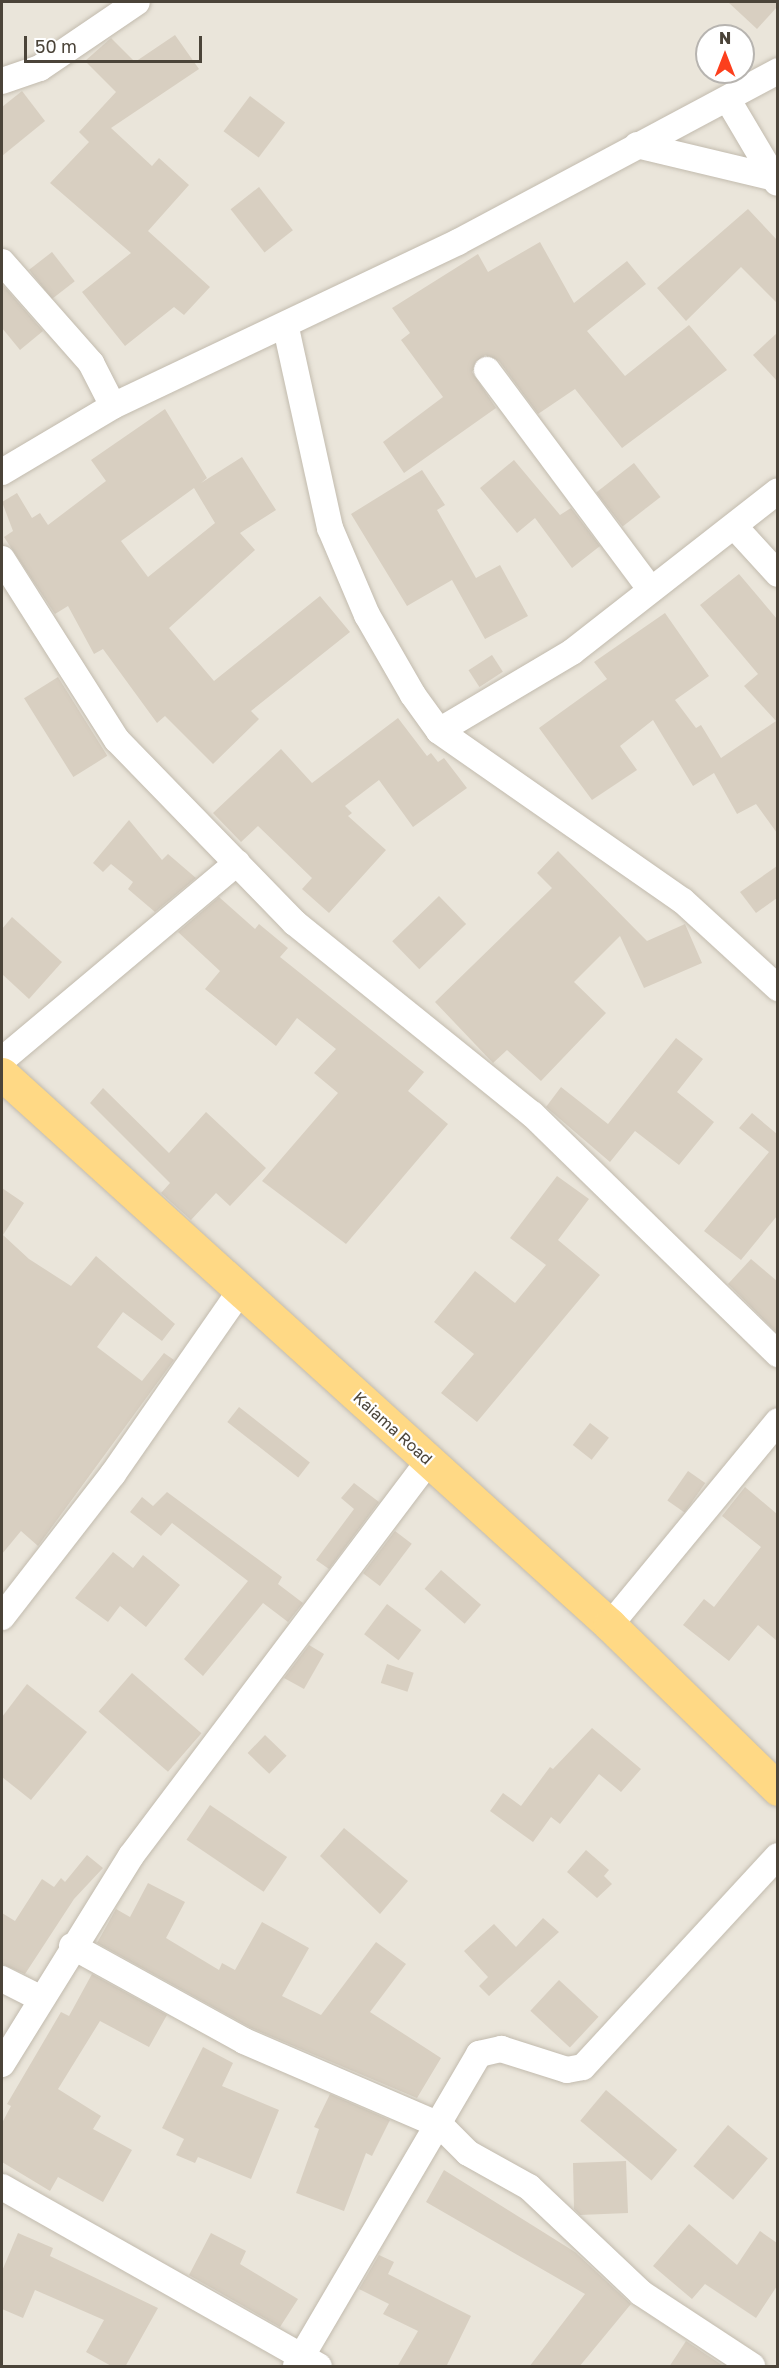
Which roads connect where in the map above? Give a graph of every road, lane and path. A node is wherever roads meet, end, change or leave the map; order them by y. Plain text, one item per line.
1 (137, 2) edge
2 (777, 71) edge
3 (2, 81) edge
4 (728, 100) junction
5 (637, 145) junction
6 (774, 180) edge
7 (2, 262) edge
8 (286, 328) junction
9 (487, 370) dead end
10 (113, 406) junction
11 (2, 472) edge
12 (777, 491) edge
13 (734, 526) junction
14 (2, 559) edge
15 (777, 574) edge
16 (651, 590) junction
17 (439, 731) junction
18 (237, 863) junction
19 (777, 988) edge
20 (2, 1060) edge
21 (2, 1074) edge
22 (240, 1290) junction
23 (777, 1354) edge
24 (777, 1421) edge
25 (429, 1461) junction
26 (2, 1617) edge
27 (610, 1625) junction
28 (777, 1790) edge
29 (777, 1856) edge
30 (72, 1946) junction
31 (2, 1979) edge
32 (40, 1998) junction
33 (2, 2064) edge
34 (441, 2126) junction
35 (2, 2187) edge
36 (307, 2363) edge
37 (752, 2367) edge

1 - 3 street
2 - 4 street
4 - 5 street
4 - 6 street
5 - 6 street
5 - 8 street
7 - 10 street
8 - 10 street
8 - 17 street
9 - 16 street
10 - 11 street
12 - 13 street
13 - 15 street
13 - 16 street
14 - 18 street
16 - 17 street
17 - 19 street
18 - 20 street
18 - 23 street
21 - 22 highway, Kaiama Road
22 - 25 highway, Kaiama Road
22 - 26 street
24 - 27 street
25 - 27 highway, Kaiama Road
25 - 30 street
27 - 28 highway, Kaiama Road
29 - 34 street
30 - 32 street
30 - 34 street
31 - 32 street
32 - 33 street
34 - 36 street
34 - 37 street
35 - 36 street

